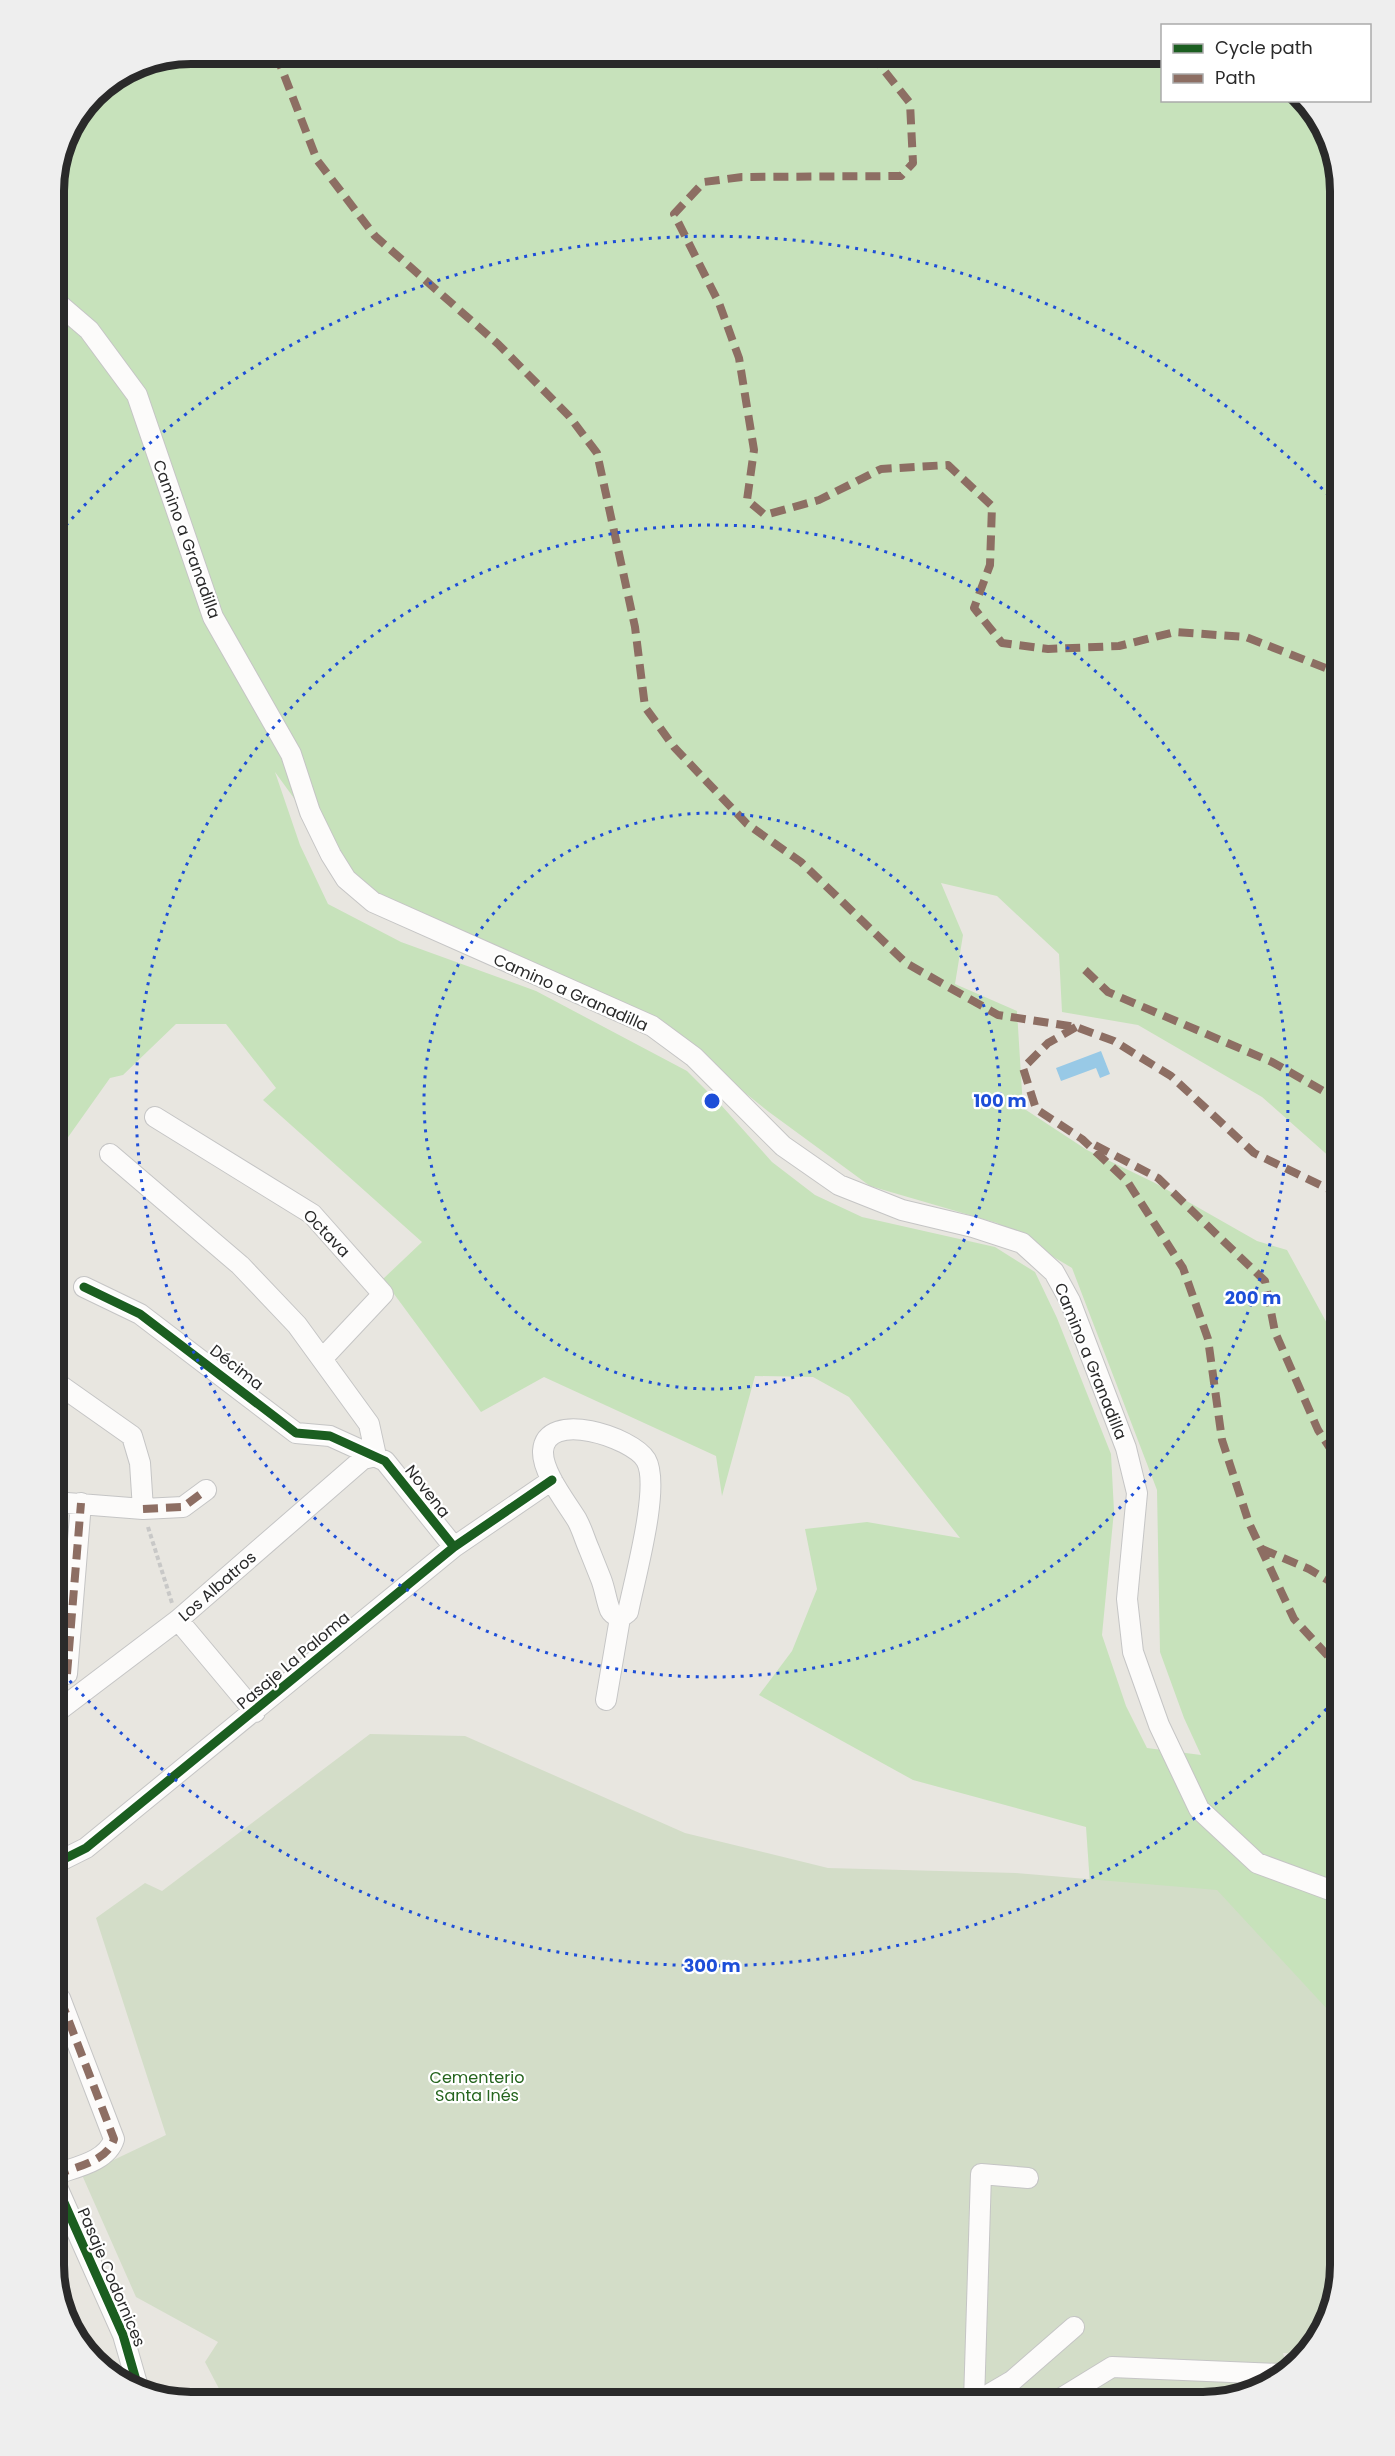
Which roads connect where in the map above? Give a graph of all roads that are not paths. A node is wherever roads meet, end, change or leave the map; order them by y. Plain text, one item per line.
1 (65, 309) edge
2 (155, 1117) dead end
3 (110, 1154) dead end
4 (84, 1287) dead end
5 (322, 1359) junction
6 (64, 1388) edge
7 (376, 1456) junction
8 (552, 1480) junction
9 (206, 1490) dead end
10 (64, 1502) edge
11 (81, 1503) junction
12 (143, 1509) junction
13 (454, 1547) junction
14 (620, 1618) junction
15 (178, 1620) junction
16 (67, 1674) dead end
17 (606, 1700) dead end
18 (64, 1706) edge
19 (255, 1712) junction
20 (64, 1859) edge
21 (1330, 1890) edge
22 (64, 2009) edge
23 (64, 2171) edge
24 (1028, 2178) dead end
25 (64, 2203) edge
26 (1074, 2327) dead end
27 (1268, 2373) edge
28 (135, 2378) edge
29 (975, 2392) edge
30 (993, 2392) edge
31 (1071, 2392) edge

1 - 21 street, Camino a Granadilla
2 - 5 street, Octava
3 - 5 street
4 - 7 street, Décima
5 - 7 street
6 - 12 street
7 - 13 street, Novena
7 - 15 street, Los Albatros
8 - 13 street, Pasaje La Paloma
8 - 14 street
8 - 14 street
9 - 12 street
10 - 11 street
11 - 12 street
11 - 16 street
13 - 19 street, Pasaje La Paloma
14 - 17 street
15 - 18 street, Los Albatros
15 - 19 street
19 - 20 street, Pasaje La Paloma
22 - 23 street
24 - 29 street
25 - 28 street, Pasaje Codornices
26 - 30 street
27 - 31 street

